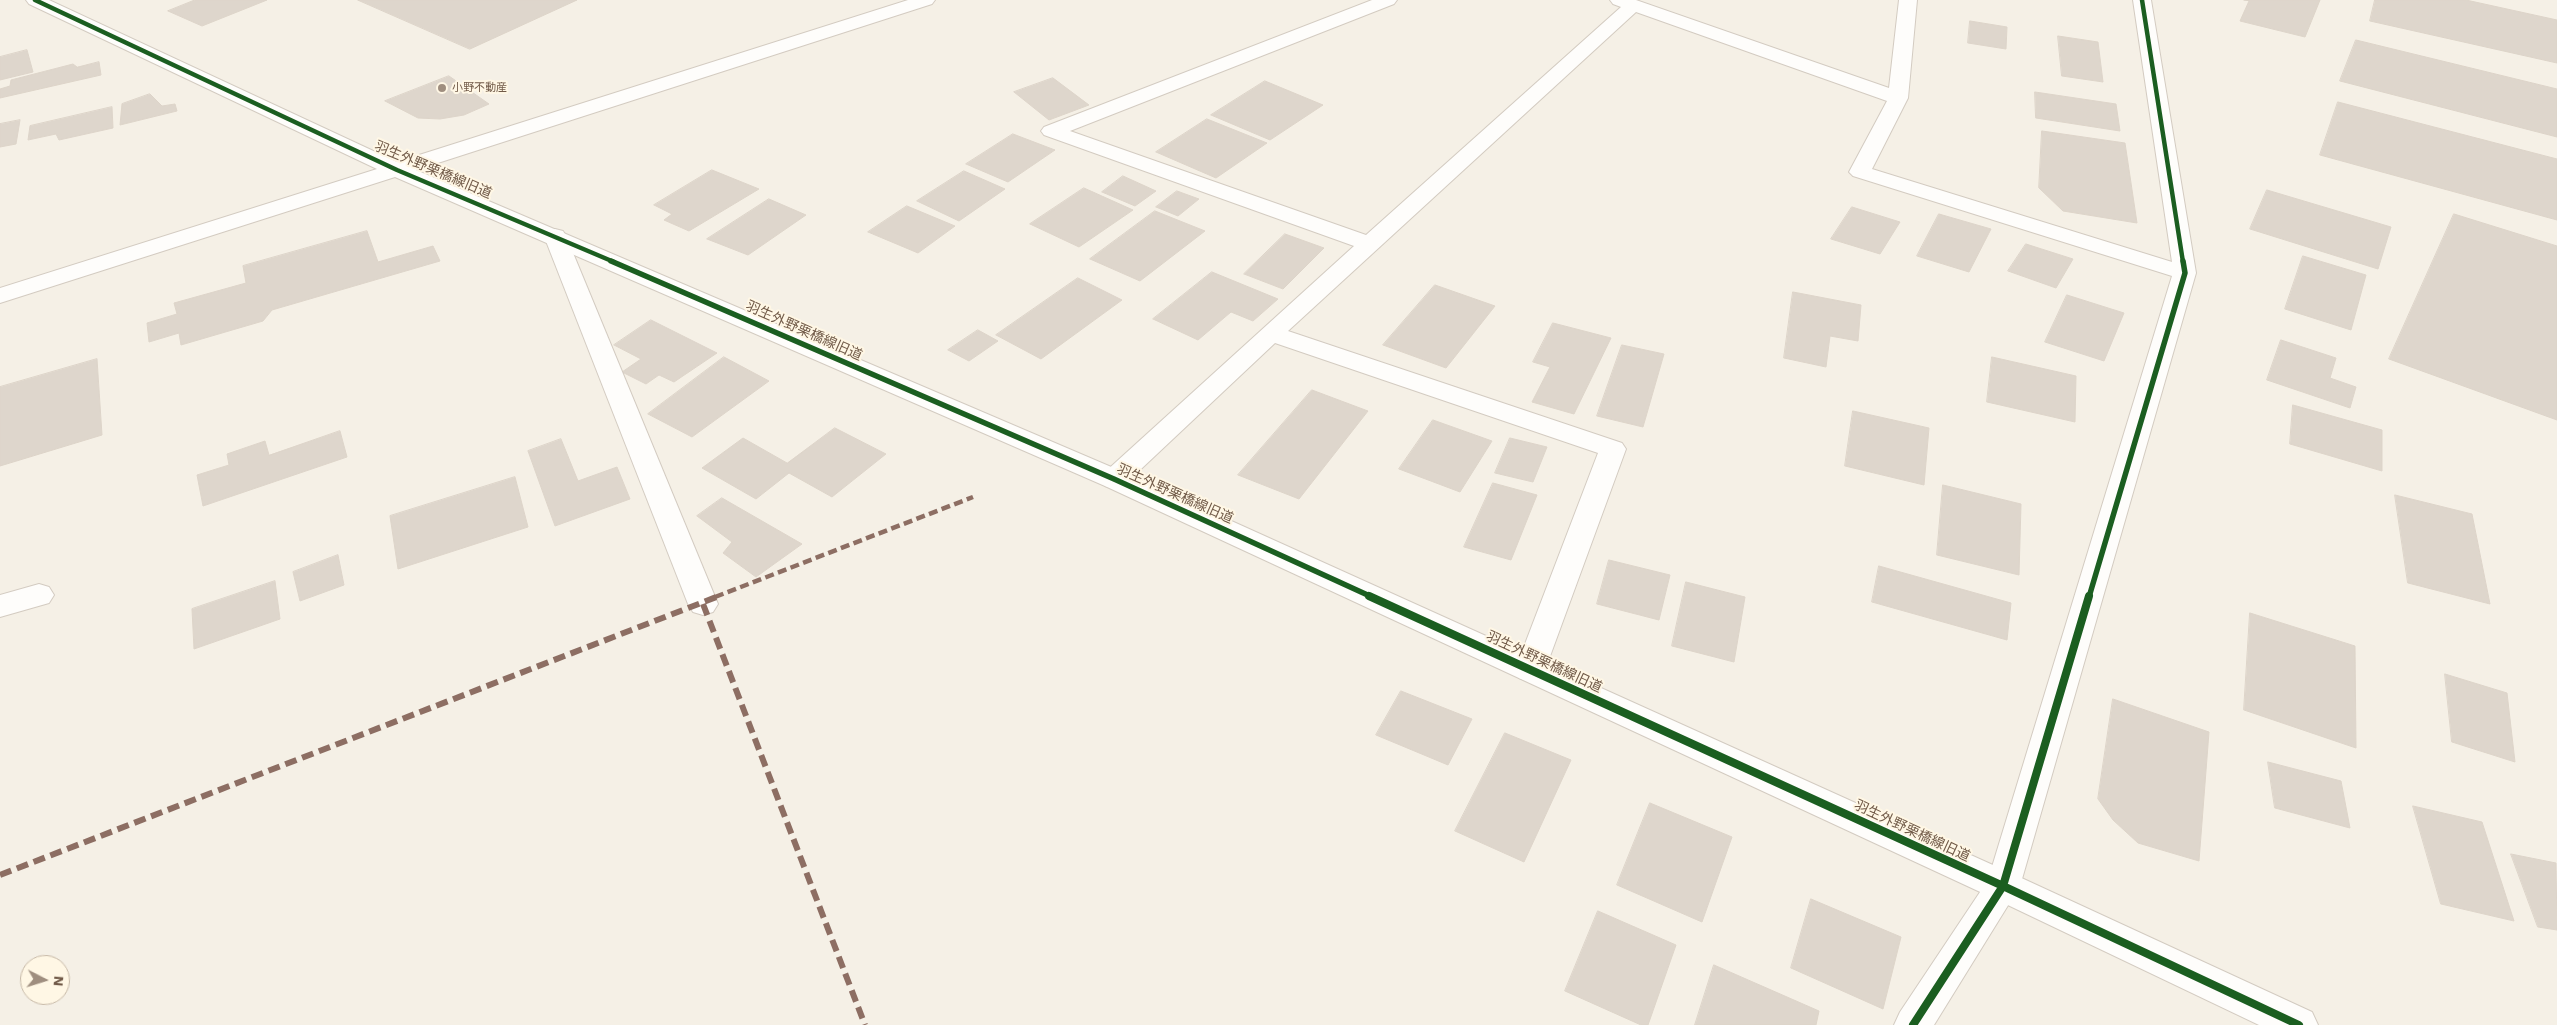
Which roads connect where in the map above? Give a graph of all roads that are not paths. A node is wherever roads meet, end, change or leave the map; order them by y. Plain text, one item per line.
1 (35, 0) edge
2 (926, 0) edge
3 (1388, 0) edge
4 (1908, 0) edge
5 (2142, 0) edge
6 (1626, 2) edge
7 (1898, 98) junction
8 (397, 170) junction
9 (555, 236) junction
10 (1371, 244) junction
11 (2185, 273) junction
12 (0, 296) edge
13 (1271, 333) junction
14 (1114, 479) junction
15 (39, 595) dead end
16 (703, 604) dead end
17 (0, 606) edge
18 (1530, 670) junction
19 (2003, 886) junction
20 (1913, 1025) edge
21 (2299, 1025) edge

1 - 8 street, 羽生外野栗橋線旧道
2 - 8 street
3 - 10 street
4 - 7 street
5 - 11 street
6 - 7 street
6 - 10 street
7 - 11 street
8 - 9 street, 羽生外野栗橋線旧道
8 - 12 street
9 - 14 street, 羽生外野栗橋線旧道
9 - 16 street
10 - 13 street
11 - 19 street
13 - 14 street
13 - 18 street
14 - 18 street, 羽生外野栗橋線旧道
15 - 17 street
18 - 19 street, 羽生外野栗橋線旧道
19 - 20 street
19 - 21 street, 羽生外野栗橋線旧道

